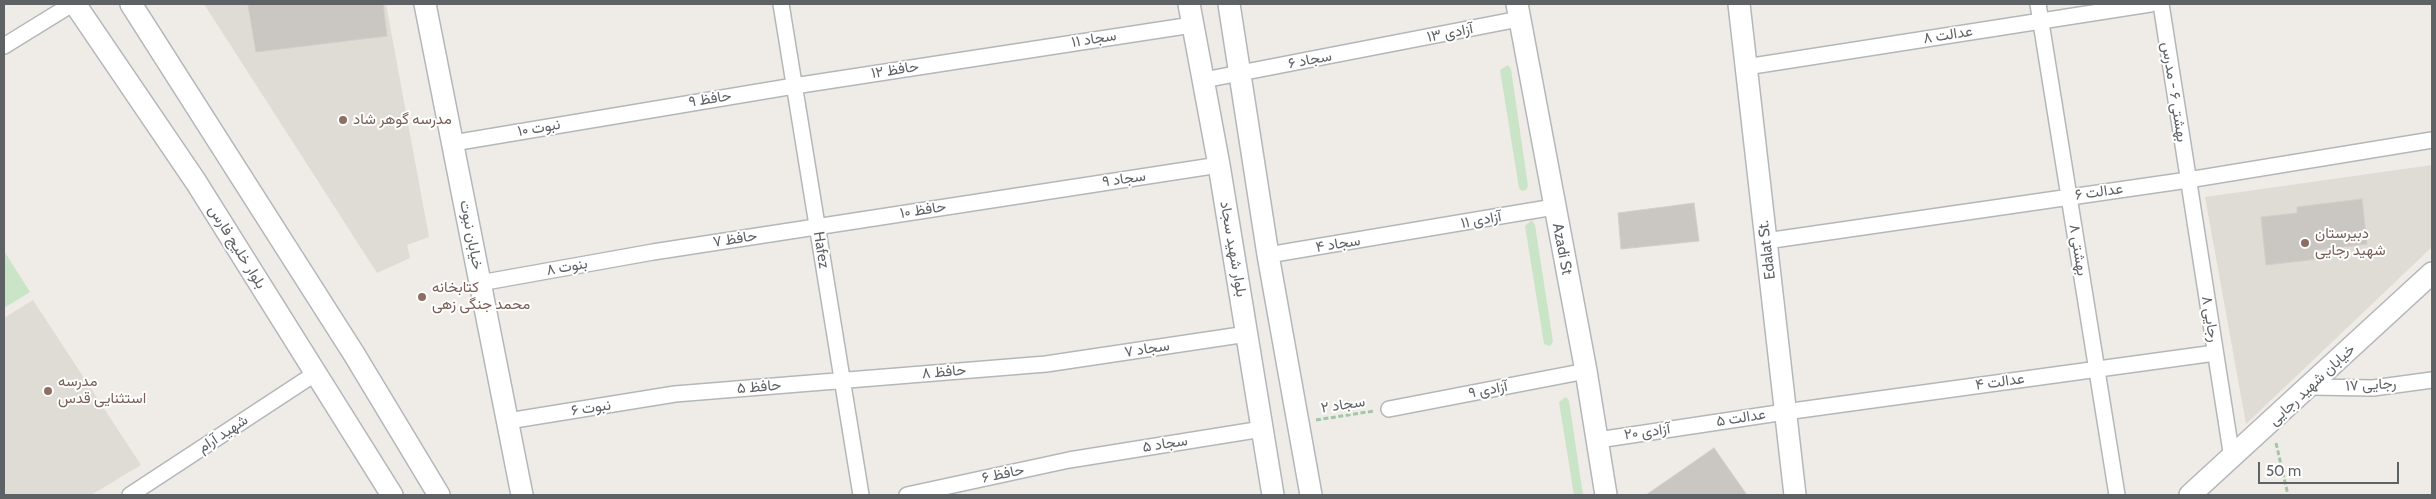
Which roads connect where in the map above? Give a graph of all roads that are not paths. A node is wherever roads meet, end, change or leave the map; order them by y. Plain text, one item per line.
1 (74, 4) edge
2 (131, 4) edge
3 (429, 4) edge
4 (781, 4) edge
5 (1189, 4) edge
6 (1229, 4) edge
7 (1739, 4) edge
8 (2038, 4) edge
9 (2150, 4) edge
10 (2161, 4) edge
11 (1518, 12) edge
12 (2041, 21) junction
13 (1192, 24) junction
14 (4, 46) edge
15 (1380, 46) joint
16 (996, 54) joint
17 (1746, 67) junction
18 (1240, 74) junction
19 (1204, 80) junction
20 (794, 86) junction
21 (626, 113) joint
22 (2432, 140) edge
23 (453, 143) junction
24 (1219, 165) junction
25 (2188, 180) junction
26 (1030, 193) joint
27 (2069, 197) junction
28 (1554, 207) junction
29 (817, 226) junction
30 (1408, 232) joint
31 (1766, 241) junction
32 (653, 252) joint
33 (1268, 255) junction
34 (2432, 273) edge
35 (480, 283) junction
36 (1247, 334) junction
37 (2215, 354) junction
38 (1046, 364) joint
39 (2097, 369) junction
40 (1586, 371) junction
41 (316, 373) junction
42 (842, 380) junction
43 (2432, 380) edge
44 (2310, 387) junction
45 (675, 394) joint
46 (1389, 409) road end
47 (1785, 412) junction
48 (508, 421) junction
49 (1696, 425) joint
50 (1262, 429) junction
51 (1598, 440) junction
52 (2232, 458) junction
53 (1069, 460) joint
54 (130, 495) edge
55 (392, 495) edge
56 (439, 495) edge
57 (522, 495) edge
58 (861, 495) edge
59 (907, 495) edge
60 (1273, 495) edge
61 (1311, 495) edge
62 (1606, 495) edge
63 (1795, 495) edge
64 (2117, 495) edge
65 (2190, 495) edge

1 - 14 street
1 - 41 main road, بلوار خلیج فارس
2 - 56 main road
3 - 23 main road, خیابان نبوت
4 - 20 street, Hafez
5 - 13 main road, بلوار شهید سجاد
6 - 18 main road
7 - 17 main road, Edalat St.
8 - 12 street, بهشتی ۸
9 - 12 street, عدالت ۸
10 - 25 street, بهشتی ۶ - مدرس
11 - 15 street, آزادی ۱۳
11 - 28 main road, Azadi St
12 - 17 street, عدالت ۸
12 - 27 street, بهشتی ۸
13 - 16 street, سجاد ۱۱
13 - 19 main road, بلوار شهید سجاد
15 - 18 street, سجاد ۶
16 - 20 street, حافظ ۱۲
17 - 31 main road, Edalat St.
18 - 19 street, سجاد ۶
18 - 33 main road
19 - 24 main road, بلوار شهید سجاد
20 - 21 street, حافظ ۹
20 - 29 street, Hafez
21 - 23 street, نبوت ۱۰
22 - 25 street, عدالت ۶
23 - 35 main road, خیابان نبوت
24 - 26 street, سجاد ۹
24 - 36 main road, بلوار شهید سجاد
25 - 27 street, عدالت ۶
25 - 37 street, رجایی ۸
26 - 29 street, حافظ ۱۰
27 - 31 street, عدالت ۶
27 - 39 street, بهشتی ۸
28 - 30 street, آزادی ۱۱
28 - 40 main road, Azadi St
29 - 32 street, حافظ ۷
29 - 42 street, Hafez
30 - 33 street, سجاد ۴
31 - 47 main road, Edalat St.
32 - 35 street, بنوت ۸
33 - 61 main road
34 - 44 main road, خیابان شهید رجایی
35 - 48 main road, خیابان نبوت
36 - 38 street, سجاد ۷
36 - 50 main road, بلوار شهید سجاد
37 - 39 street, عدالت ۴
37 - 52 street, رجایی ۸
38 - 42 street, حافظ ۸
39 - 47 street, عدالت ۴
39 - 64 street, بهشتی ۸
40 - 46 street, آزادی ۹
40 - 51 main road, Azadi St
41 - 54 street, شهید آرام
41 - 55 main road, بلوار خلیج فارس
42 - 45 street, حافظ ۵
42 - 58 street, Hafez
43 - 44 street, رجایی ۱۷
44 - 52 main road, خیابان شهید رجایی
45 - 48 street, نبوت ۶
47 - 49 street, عدالت ۵
47 - 63 main road, Edalat St.
48 - 57 main road, خیابان نبوت
49 - 51 street, آزادی ۲۰
50 - 53 street, سجاد ۵
50 - 60 main road, بلوار شهید سجاد
51 - 62 main road, Azadi St
52 - 65 main road, خیابان شهید رجایی
53 - 59 street, حافظ ۶

